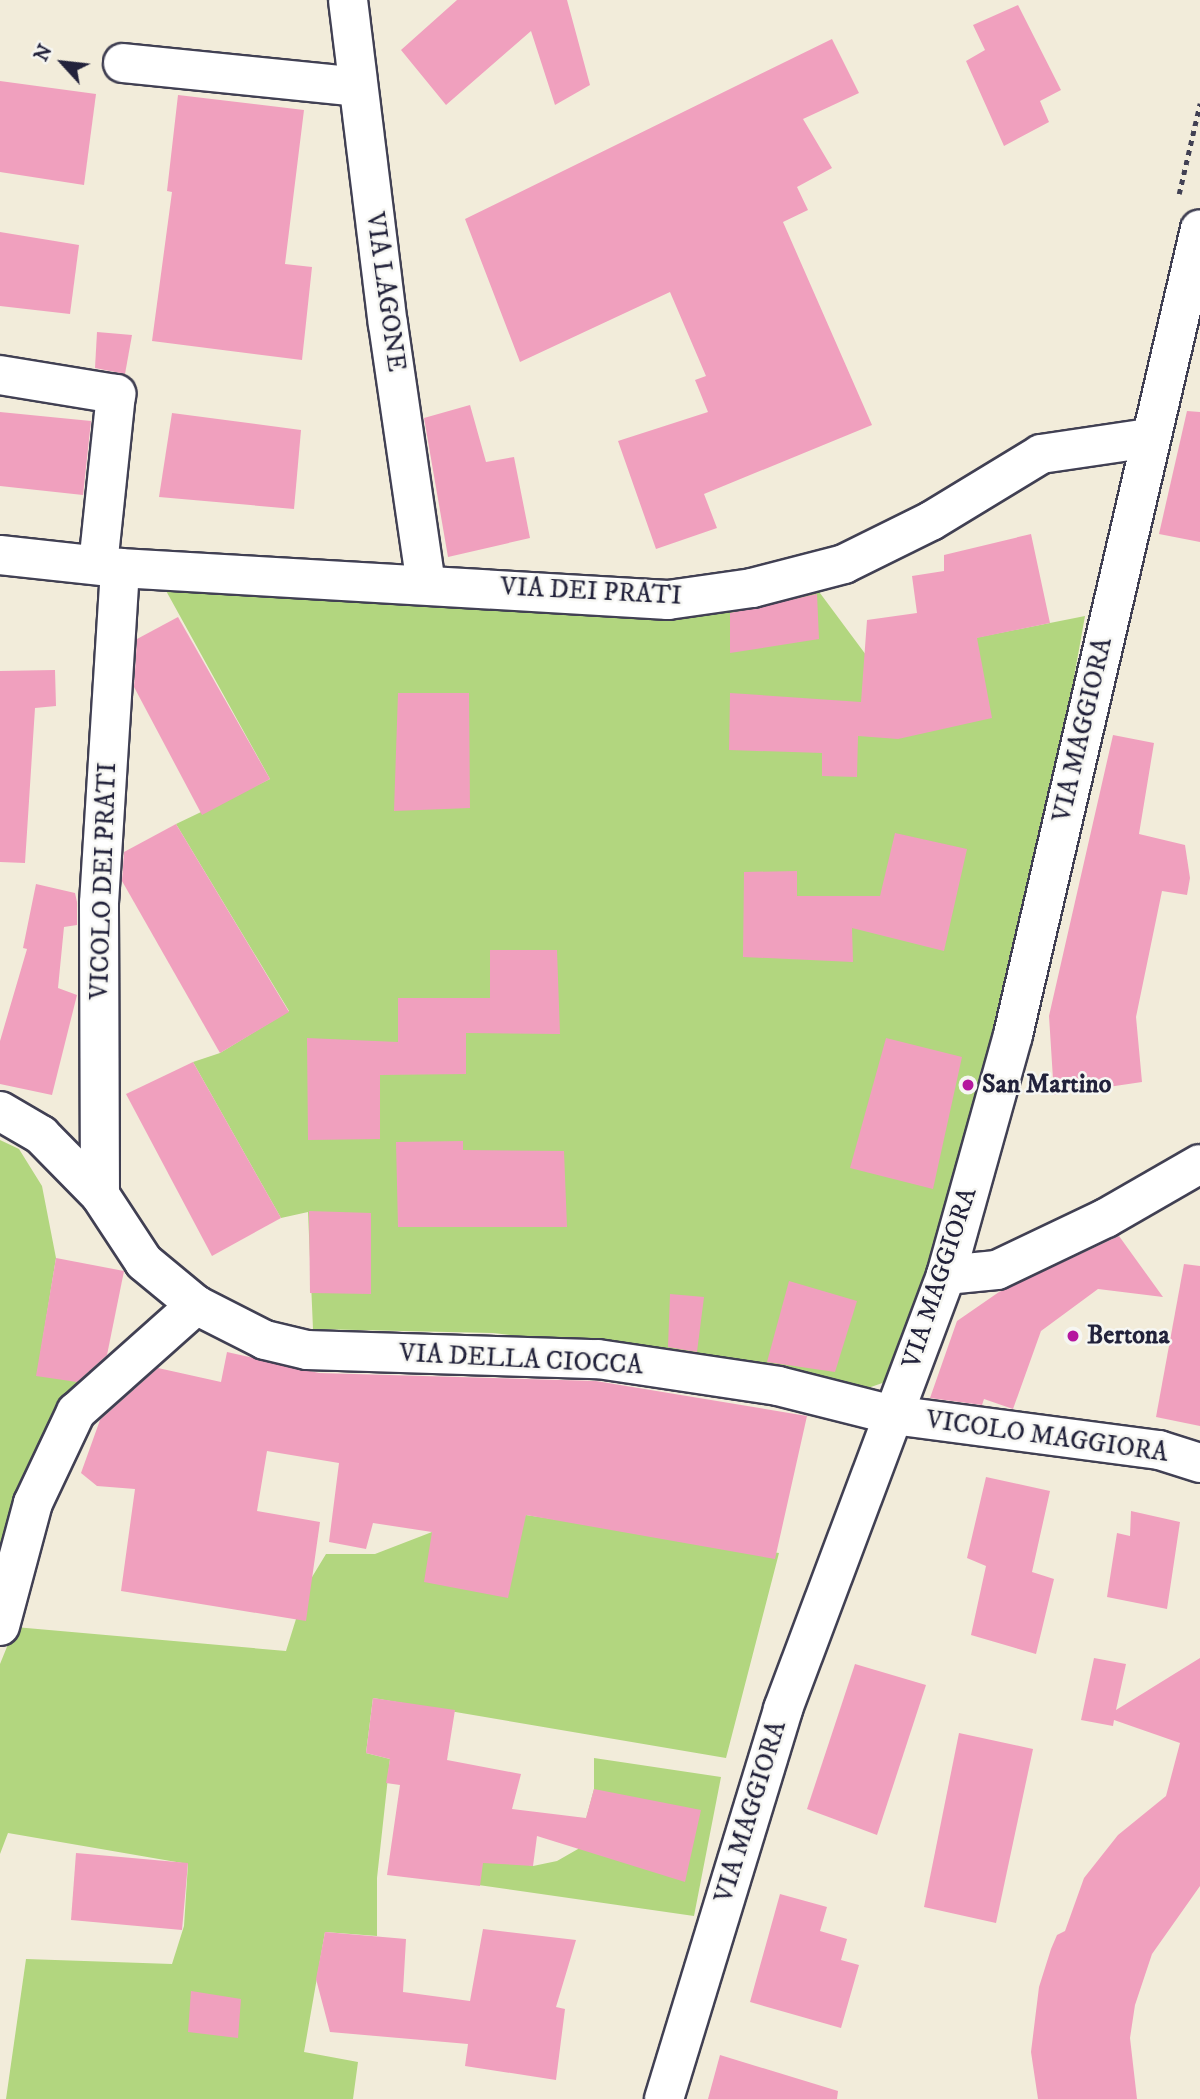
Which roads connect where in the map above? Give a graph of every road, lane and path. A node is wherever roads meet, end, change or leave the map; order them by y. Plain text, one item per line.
1 (348, 0) edge
2 (122, 63) dead end
3 (358, 87) junction
4 (1200, 229) edge
5 (1190, 323) edge
6 (0, 375) edge
7 (1150, 438) junction
8 (0, 555) edge
9 (109, 566) junction
10 (426, 583) junction
11 (0, 1111) edge
12 (1200, 1164) edge
13 (100, 1195) junction
14 (946, 1275) junction
15 (196, 1305) junction
16 (893, 1415) junction
17 (1200, 1463) edge
18 (0, 1626) edge
19 (664, 2099) edge

1 - 3 street, VIA LAGONE
2 - 3 street
3 - 10 street, VIA LAGONE
4 - 5 street, VIA MAGGIORA
5 - 7 street, VIA MAGGIORA
6 - 9 street, VICOLO DEI PRATI
7 - 10 street, VIA DEI PRATI
7 - 14 street, VIA MAGGIORA
8 - 9 street, VIA DEI PRATI
9 - 10 street, VIA DEI PRATI
9 - 13 street, VICOLO DEI PRATI
11 - 13 street, VIA DELLA CIOCCA
12 - 14 street
13 - 15 street, VIA DELLA CIOCCA
14 - 16 street, VIA MAGGIORA
15 - 16 street, VIA DELLA CIOCCA
15 - 18 street
16 - 17 street, VICOLO MAGGIORA
16 - 19 street, VIA MAGGIORA

